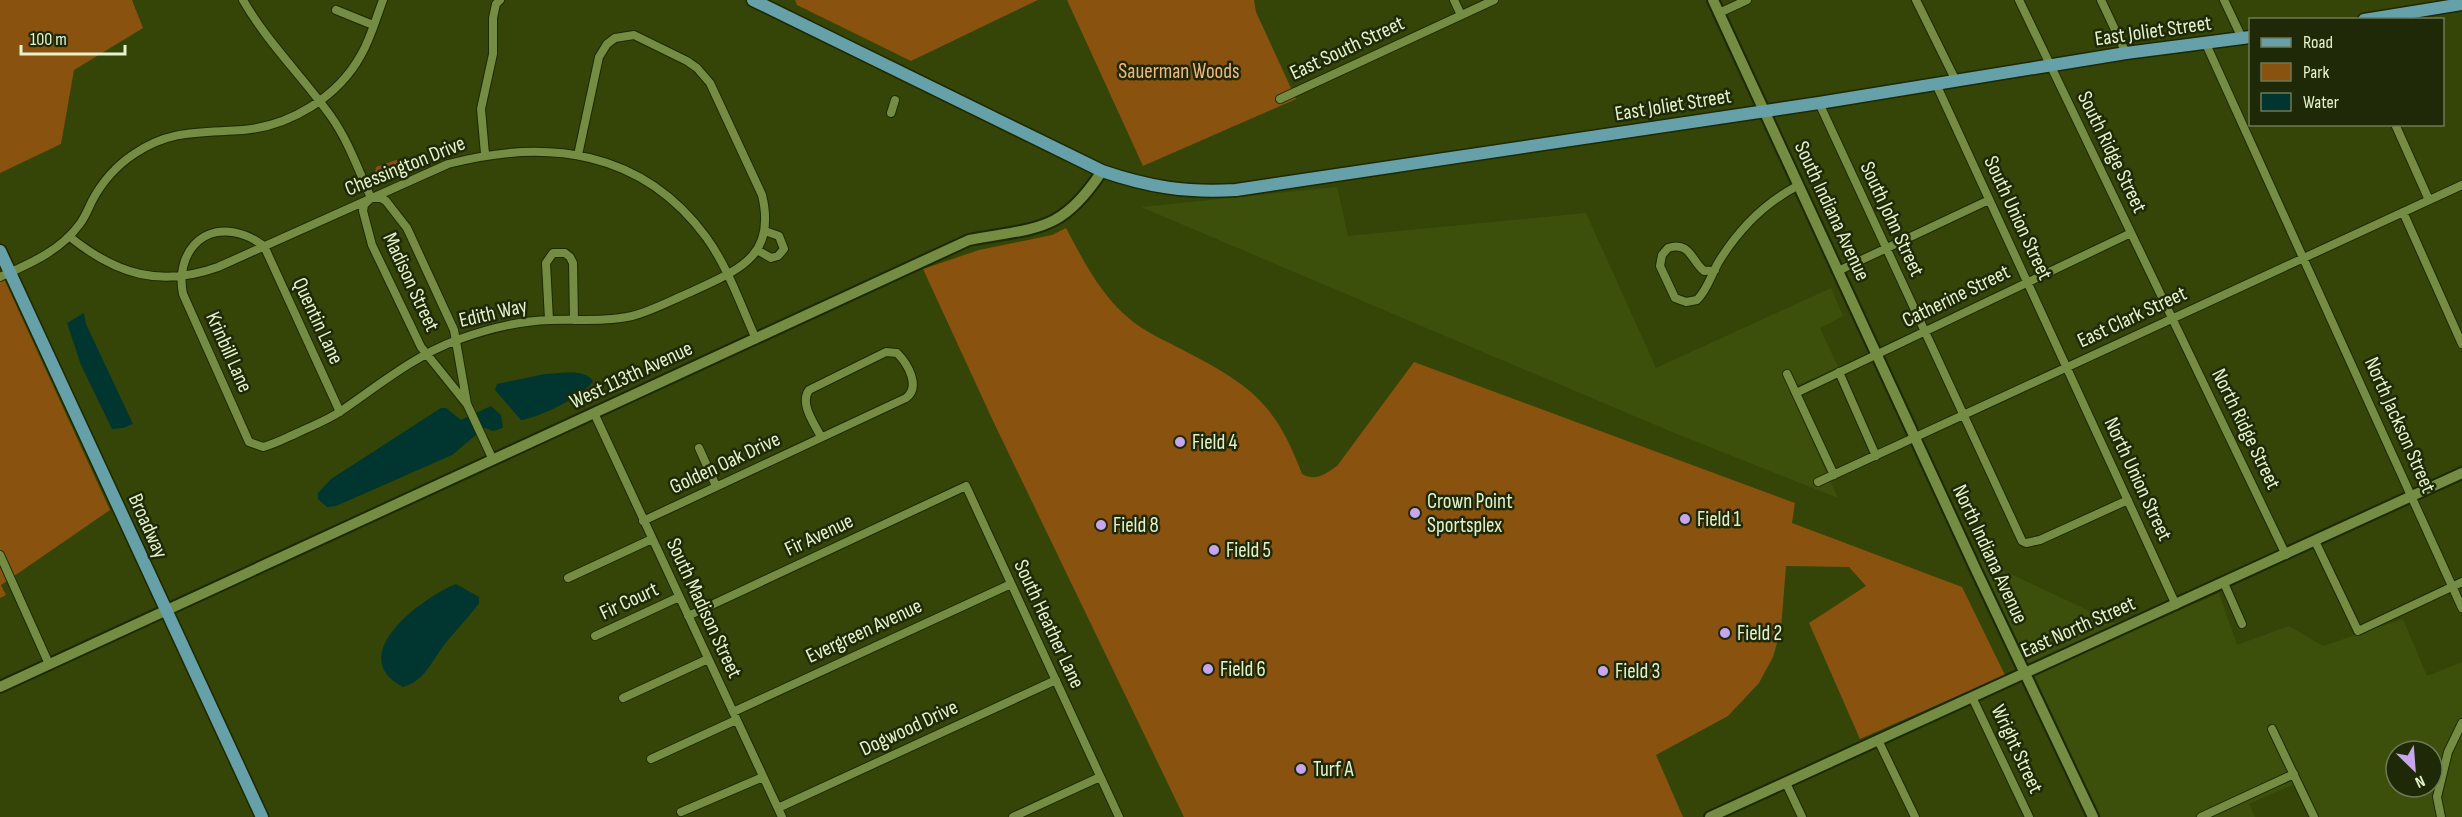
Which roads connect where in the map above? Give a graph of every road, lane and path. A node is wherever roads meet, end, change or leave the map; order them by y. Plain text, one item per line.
1 (243, 0) edge
2 (383, 0) edge
3 (500, 0) edge
4 (753, 0) edge
5 (1454, 0) edge
6 (1494, 0) edge
7 (1713, 0) edge
8 (1747, 0) edge
9 (1916, 0) edge
10 (2019, 0) edge
11 (2101, 0) edge
12 (2224, 0) edge
13 (2462, 4) edge
14 (336, 10) dead end
15 (1719, 13) junction
16 (1461, 15) junction
17 (2376, 18) edge
18 (373, 25) junction
19 (2246, 38) edge
20 (2206, 44) junction
21 (2126, 53) junction
22 (2051, 67) junction
23 (1956, 81) junction
24 (1936, 84) junction
25 (1280, 99) dead end
26 (895, 100) dead end
27 (319, 101) junction
28 (1819, 103) junction
29 (1764, 111) junction
30 (891, 113) dead end
31 (2396, 126) edge
32 (485, 154) junction
33 (578, 155) junction
34 (1102, 171) junction
35 (1799, 185) junction
36 (2462, 185) edge
37 (371, 198) junction
38 (1989, 200) junction
39 (2429, 201) junction
40 (2403, 212) junction
41 (765, 231) junction
42 (2131, 233) junction
43 (70, 237) junction
44 (264, 246) junction
45 (1886, 248) junction
46 (758, 250) junction
47 (0, 251) edge
48 (2304, 258) junction
49 (1715, 270) junction
50 (1838, 271) junction
51 (5, 274) edge
52 (727, 275) junction
53 (181, 276) junction
54 (2027, 282) junction
55 (2173, 319) junction
56 (549, 320) junction
57 (574, 320) junction
58 (1924, 331) junction
59 (756, 339) junction
60 (456, 340) junction
61 (2462, 344) edge
62 (426, 354) junction
63 (1876, 354) junction
64 (2067, 368) junction
65 (1839, 372) junction
66 (1787, 374) dead end
67 (1796, 393) junction
68 (467, 404) junction
69 (340, 412) junction
70 (594, 413) junction
71 (1963, 415) junction
72 (821, 437) junction
73 (1915, 438) junction
74 (249, 442) joint
75 (699, 448) dead end
76 (1876, 456) junction
77 (493, 460) junction
78 (2462, 474) edge
79 (1834, 475) junction
80 (1818, 482) dead end
81 (716, 486) junction
82 (966, 486) joint
83 (2412, 496) junction
84 (2128, 500) junction
85 (643, 521) junction
86 (652, 539) junction
87 (2315, 541) junction
88 (0, 555) edge
89 (2286, 555) junction
90 (568, 578) dead end
91 (2462, 582) edge
92 (2224, 583) junction
93 (1011, 584) junction
94 (2452, 587) junction
95 (679, 597) junction
96 (2176, 604) junction
97 (2462, 608) edge
98 (166, 612) junction
99 (688, 616) junction
100 (2242, 624) dead end
101 (595, 636) dead end
102 (708, 658) junction
103 (49, 664) junction
104 (2025, 673) junction
105 (1056, 680) junction
106 (0, 687) edge
107 (1972, 697) junction
108 (623, 698) dead end
109 (734, 716) junction
110 (2462, 723) edge
111 (2272, 729) dead end
112 (1878, 740) junction
113 (651, 759) dead end
114 (2294, 774) junction
115 (763, 777) junction
116 (1100, 777) junction
117 (1786, 783) junction
118 (778, 808) junction
119 (681, 812) dead end
120 (262, 817) edge
121 (782, 817) edge
122 (1013, 817) edge
123 (1119, 817) edge
124 (1710, 817) edge
125 (1802, 817) edge
126 (1915, 817) edge
127 (2029, 817) edge
128 (2093, 817) edge
129 (2200, 817) edge
130 (2314, 817) edge
131 (2441, 817) edge

1 - 27 street
2 - 18 street
3 - 32 street
4 - 34 main road, East Joliet Street
5 - 16 street
6 - 16 street, East South Street
7 - 15 street, South Indiana Avenue
8 - 15 street
9 - 23 street
10 - 22 street, South Ridge Street
11 - 21 street
12 - 19 street
13 - 17 main road
14 - 18 street
15 - 29 street, South Indiana Avenue
16 - 25 street, East South Street
18 - 27 street
19 - 20 main road, East Joliet Street
20 - 21 main road, East Joliet Street
20 - 48 street, North Jackson Street
21 - 22 main road, East Joliet Street
22 - 23 main road, East Joliet Street
22 - 42 street, South Ridge Street
23 - 24 main road, East Joliet Street
24 - 28 main road, East Joliet Street
24 - 38 street, South Union Street
26 - 30 street
27 - 37 street
27 - 43 street
28 - 29 main road, East Joliet Street
28 - 45 street, South John Street
29 - 34 main road, East Joliet Street
29 - 35 street, South Indiana Avenue
31 - 39 street
32 - 33 street, Chessington Drive
32 - 37 street, Chessington Drive
33 - 41 street, Edith Way
33 - 52 street, Chessington Drive
34 - 59 street, West 113th Avenue
35 - 49 street
35 - 50 street, South Indiana Avenue
36 - 39 street, East Clark Street
37 - 44 street, Chessington Drive
37 - 60 street, Madison Street
37 - 62 street, Madison Street
38 - 45 street
38 - 54 street, South Union Street
39 - 40 street, East Clark Street
40 - 48 street, East Clark Street
40 - 61 street
41 - 46 street, Edith Way
41 - 46 street
42 - 54 street, Catherine Street
42 - 55 street, South Ridge Street
43 - 51 street
43 - 53 street, Chessington Drive
44 - 53 street, Chessington Drive
44 - 53 street
44 - 69 street, Quentin Lane
45 - 50 street
45 - 58 street, South John Street
46 - 52 street, Edith Way
47 - 51 main road, Broadway
48 - 55 street, East Clark Street
48 - 83 street, North Jackson Street
49 - 49 street
50 - 63 street, South Indiana Avenue
51 - 98 main road, Broadway
52 - 57 street, Edith Way
52 - 59 street, Chessington Drive
53 - 74 street, Krinbill Lane
54 - 58 street, Catherine Street
54 - 64 street, South Union Street
55 - 64 street, East Clark Street
55 - 89 street, North Ridge Street
56 - 57 street, Edith Way
56 - 57 street
56 - 60 street, Edith Way
58 - 63 street, Catherine Street
58 - 71 street, South John Street
59 - 70 street, West 113th Avenue
60 - 62 street, Edith Way
60 - 68 street, Madison Street
62 - 68 street, Madison Street
62 - 69 street, Edith Way
63 - 65 street, Catherine Street
63 - 73 street, South Indiana Avenue
64 - 71 street, East Clark Street
64 - 84 street, North Union Street
65 - 67 street, Catherine Street
65 - 76 street
66 - 67 street
67 - 79 street
68 - 77 street, Madison Street
69 - 74 street, Edith Way
70 - 77 street, West 113th Avenue
70 - 85 street, South Madison Street
71 - 73 street, East Clark Street
71 - 84 street, South John Street
72 - 72 street, Golden Oak Drive
72 - 81 street, Golden Oak Drive
73 - 76 street, East Clark Street
73 - 104 street, North Indiana Avenue
75 - 81 street
76 - 79 street, East Clark Street
77 - 98 street, West 113th Avenue
78 - 83 street, East North Street
79 - 80 street, East Clark Street
81 - 85 street, Golden Oak Drive
82 - 93 street, South Heather Lane
82 - 99 street, Fir Avenue
83 - 87 street, East North Street
83 - 94 street, North Jackson Street
84 - 96 street, North Union Street
85 - 86 street, South Madison Street
86 - 90 street
86 - 95 street, South Madison Street
87 - 89 street, East North Street
87 - 94 street
88 - 103 street
89 - 92 street, East North Street
91 - 94 street
92 - 96 street, East North Street
92 - 100 street
93 - 105 street, South Heather Lane
93 - 109 street, Evergreen Avenue
94 - 97 street, North Jackson Street
95 - 99 street, South Madison Street
95 - 101 street, Fir Court
96 - 104 street, East North Street
98 - 103 street, West 113th Avenue
98 - 120 main road, Broadway
99 - 102 street, South Madison Street
102 - 108 street
102 - 109 street, South Madison Street
103 - 106 street, West 113th Avenue
104 - 107 street, East North Street
104 - 128 street, North Indiana Avenue
105 - 116 street, South Heather Lane
105 - 118 street, Dogwood Drive
107 - 112 street, East North Street
107 - 127 street, Wright Street
109 - 113 street, Evergreen Avenue
109 - 115 street, South Madison Street
110 - 131 street
111 - 114 street
112 - 117 street, East North Street
112 - 126 street
114 - 129 street
114 - 130 street
115 - 118 street, South Madison Street
115 - 119 street
116 - 122 street
116 - 123 street, South Heather Lane
117 - 124 street, East North Street
117 - 125 street
118 - 121 street, South Madison Street

